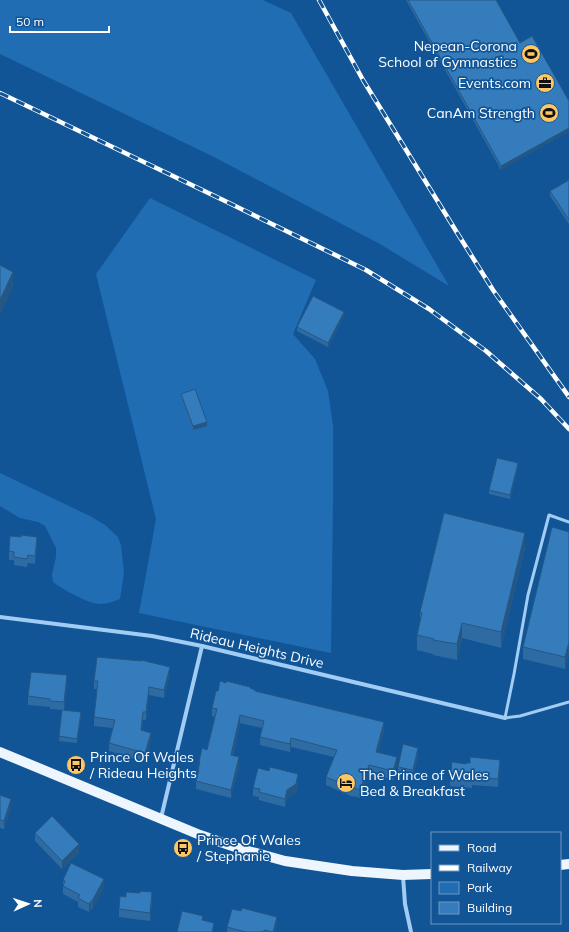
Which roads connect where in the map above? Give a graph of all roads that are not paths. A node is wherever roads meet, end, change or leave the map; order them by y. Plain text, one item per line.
1 (569, 522) edge
2 (0, 617) edge
3 (202, 646) junction
4 (569, 702) edge
5 (505, 718) junction
6 (0, 752) edge
7 (162, 818) junction
8 (431, 874) edge
9 (402, 875) junction
10 (411, 932) edge

1 - 5 lane
2 - 3 street, Rideau Heights Drive
3 - 5 street, Rideau Heights Drive
3 - 7 street
4 - 5 lane
6 - 7 main road
7 - 9 main road
8 - 9 main road
9 - 10 street

